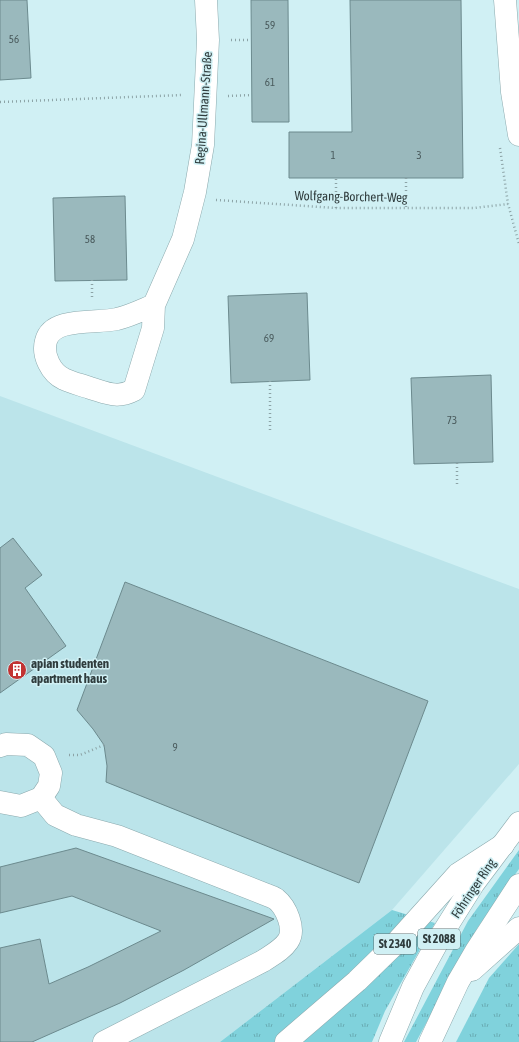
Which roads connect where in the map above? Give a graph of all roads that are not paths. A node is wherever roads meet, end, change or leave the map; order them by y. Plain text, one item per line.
1 (206, 0) edge
2 (504, 0) edge
3 (519, 135) edge
4 (154, 305) junction
5 (0, 746) edge
6 (41, 798) junction
7 (0, 802) edge
8 (519, 823) edge
9 (503, 845) junction
10 (519, 885) edge
11 (519, 928) edge
12 (458, 982) junction
13 (104, 1042) edge
14 (286, 1042) edge
15 (390, 1042) edge
16 (430, 1042) edge

1 - 4 main road, Regina-Ullmann-Straße
2 - 3 main road
4 - 4 main road, Regina-Ullmann-Straße
5 - 6 main road
6 - 7 main road
6 - 13 main road
8 - 9 main road, Föhringer Ring / St 2088
9 - 14 main road, St 2340
9 - 15 main road, Föhringer Ring / St 2088
10 - 12 main road, St 2088
11 - 12 main road
12 - 16 main road, St 2088

